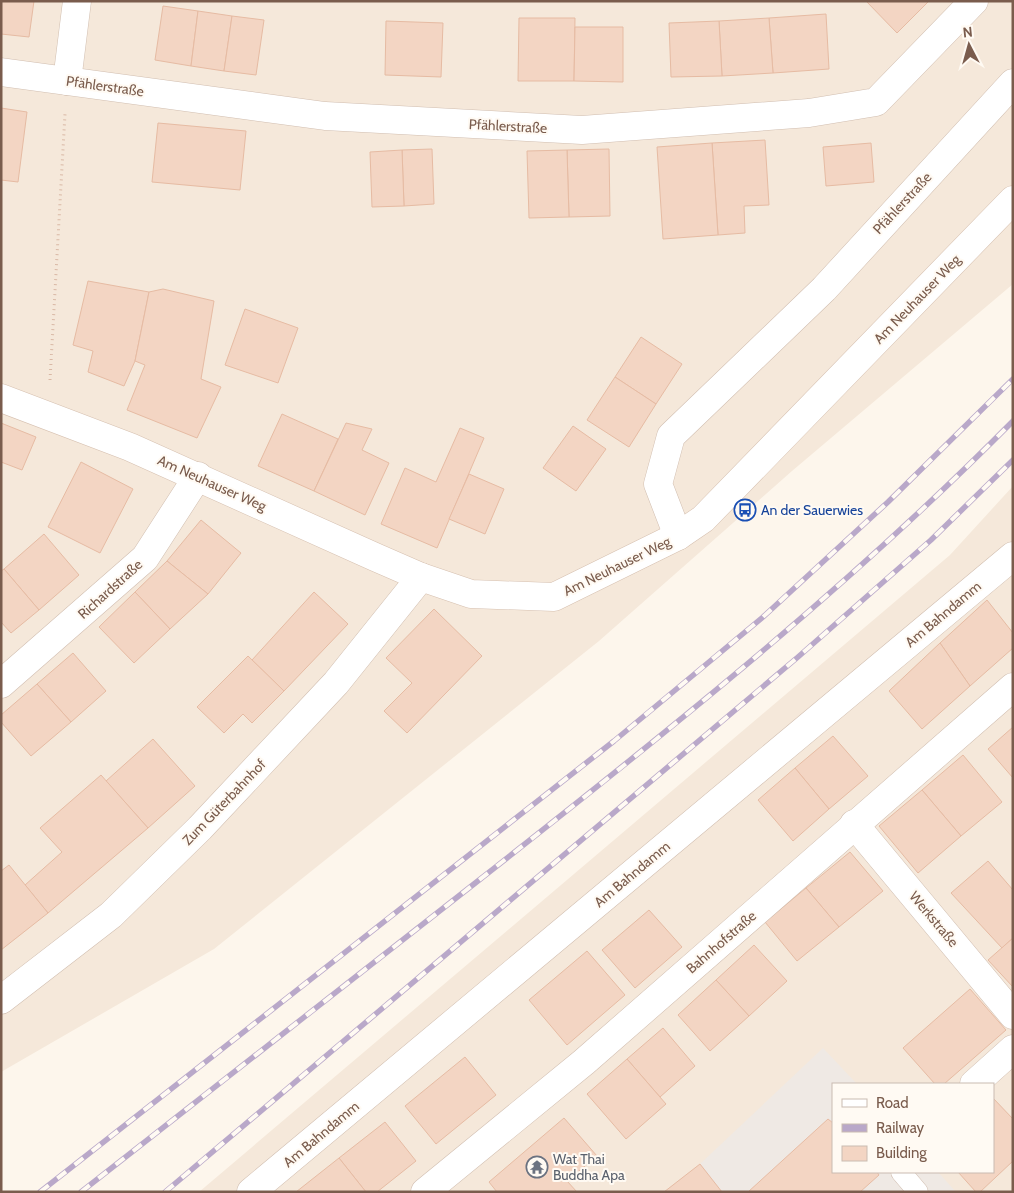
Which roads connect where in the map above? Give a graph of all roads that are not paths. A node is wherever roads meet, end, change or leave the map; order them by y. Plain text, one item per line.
1 (77, 1) edge
2 (974, 1) edge
3 (1, 72) edge
4 (67, 81) junction
5 (1013, 83) edge
6 (1013, 200) edge
7 (1, 398) edge
8 (198, 476) junction
9 (678, 536) junction
10 (1013, 556) edge
11 (421, 577) junction
12 (1, 684) edge
13 (1013, 687) edge
14 (854, 824) junction
15 (1, 1000) edge
16 (1013, 1014) edge
17 (1013, 1049) edge
18 (975, 1083) edge
19 (902, 1173) edge
20 (251, 1192) edge
21 (425, 1192) edge
22 (918, 1192) edge

1 - 4 street
2 - 4 street, Pfählerstraße
3 - 4 street, Pfählerstraße
5 - 9 street, Pfählerstraße
6 - 9 street, Am Neuhauser Weg
7 - 8 street, Am Neuhauser Weg
8 - 11 street, Am Neuhauser Weg
8 - 12 street, Richardstraße
9 - 11 street, Am Neuhauser Weg
10 - 20 street, Am Bahndamm
11 - 15 street, Zum Güterbahnhof
13 - 14 street, Bahnhofstraße
14 - 16 street, Werkstraße
14 - 21 street, Bahnhofstraße
17 - 18 street
19 - 22 lane

